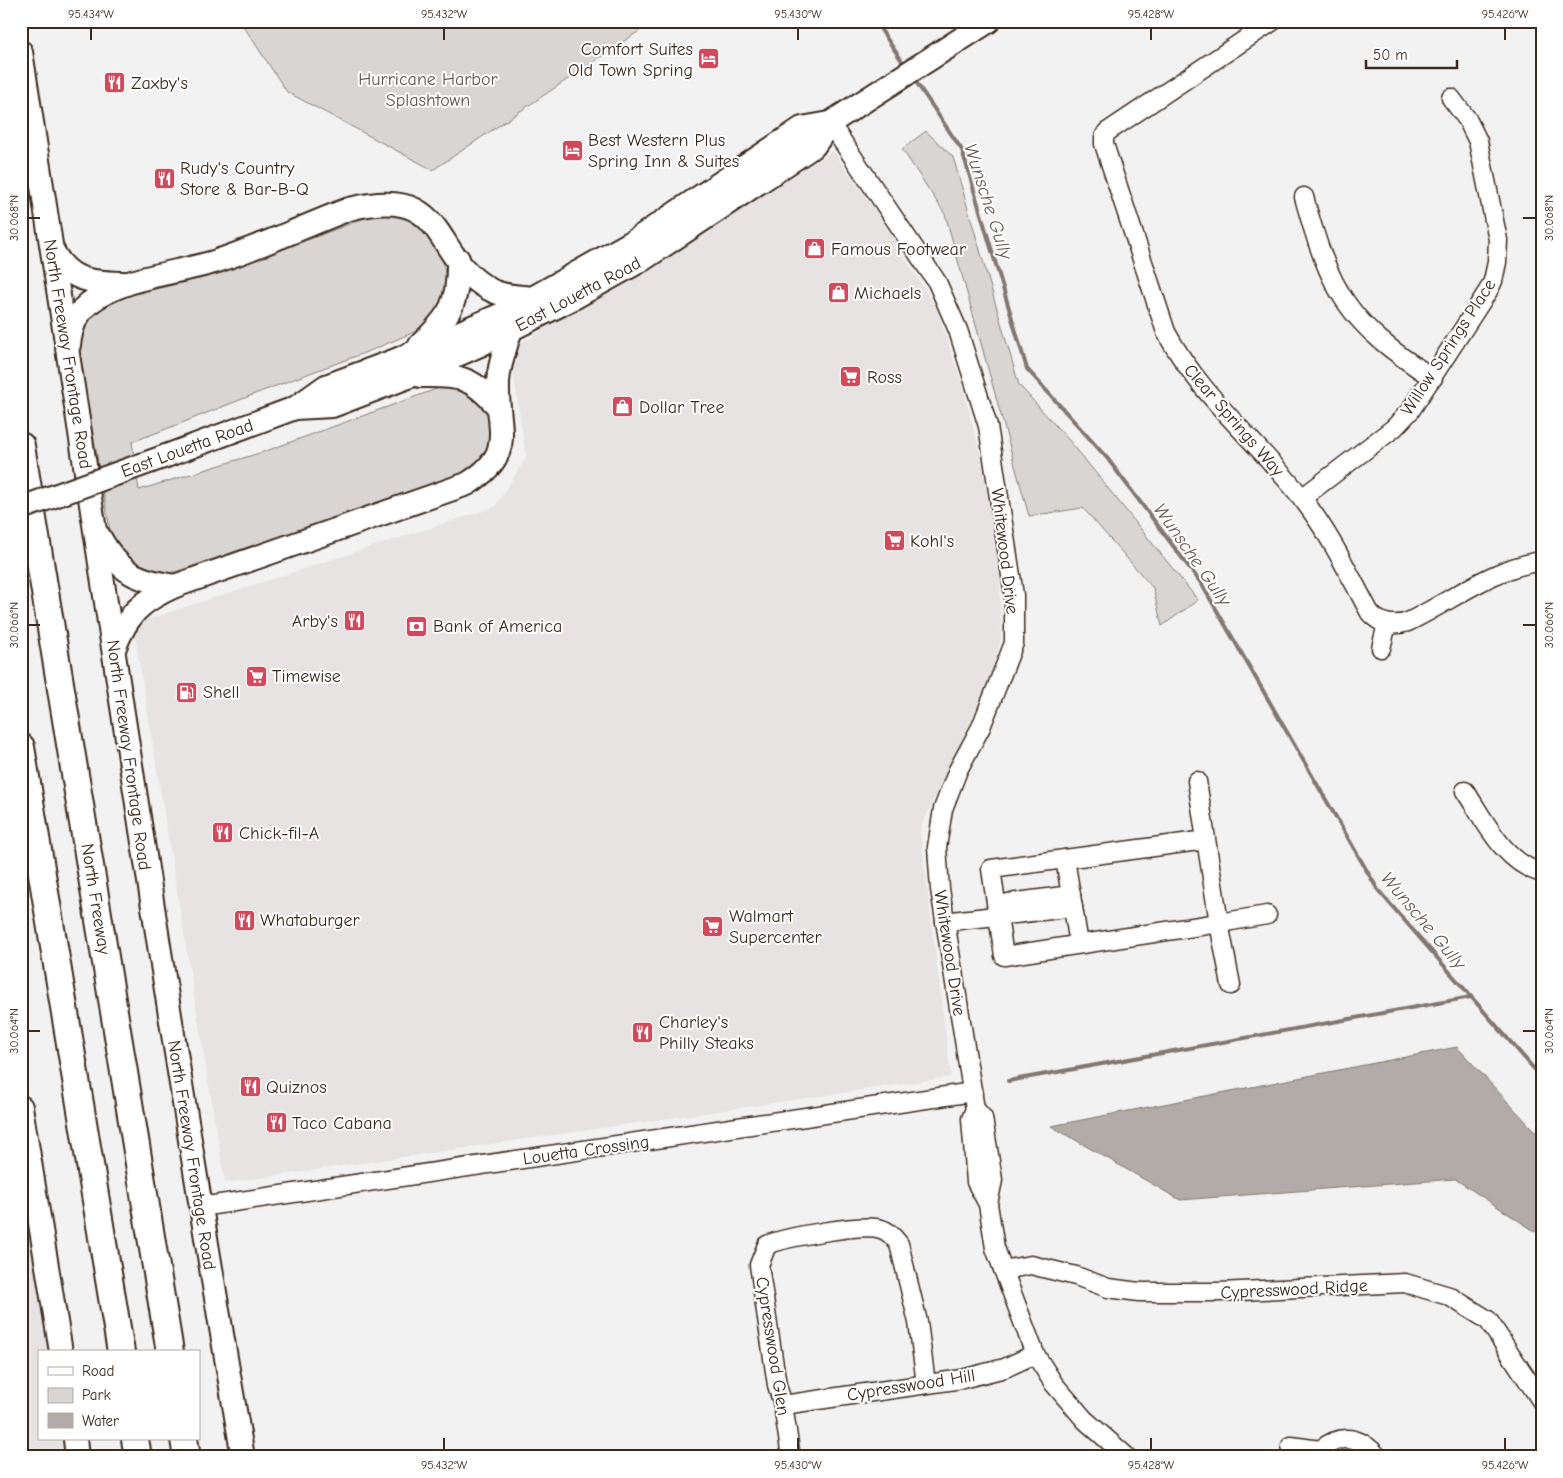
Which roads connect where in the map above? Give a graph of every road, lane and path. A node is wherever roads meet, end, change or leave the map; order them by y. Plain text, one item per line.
1 (989, 21) edge
2 (1273, 21) edge
3 (21, 52) edge
4 (1451, 98) dead end
5 (830, 123) junction
6 (1304, 197) dead end
7 (51, 246) junction
8 (621, 248) junction
9 (458, 259) junction
10 (612, 277) junction
11 (132, 283) junction
12 (534, 298) junction
13 (512, 330) junction
14 (68, 353) junction
15 (411, 354) junction
16 (408, 377) junction
17 (1433, 378) junction
18 (295, 408) junction
19 (499, 408) junction
20 (21, 446) edge
21 (1302, 498) junction
22 (21, 508) edge
23 (95, 529) junction
24 (1542, 561) edge
25 (175, 586) junction
26 (1387, 624) junction
27 (1381, 648) dead end
28 (114, 650) junction
29 (21, 747) edge
30 (1197, 781) dead end
31 (1465, 791) dead end
32 (1206, 840) junction
33 (1066, 864) junction
34 (1542, 873) edge
35 (1072, 901) junction
36 (998, 915) junction
37 (1267, 916) dead end
38 (945, 922) junction
39 (1219, 923) junction
40 (1079, 944) junction
41 (1231, 985) dead end
42 (974, 1101) junction
43 (21, 1108) edge
44 (200, 1207) junction
45 (1003, 1270) junction
46 (61, 1350) edge
47 (121, 1350) edge
48 (170, 1350) edge
49 (1035, 1354) junction
50 (926, 1384) junction
51 (1541, 1398) edge
52 (784, 1405) junction
53 (74, 1440) edge
54 (135, 1440) edge
55 (184, 1440) edge
56 (1291, 1446) dead end
57 (77, 1457) edge
58 (138, 1457) edge
59 (187, 1457) edge
60 (243, 1457) edge
61 (792, 1457) edge
62 (1127, 1457) edge
63 (1378, 1457) edge

1 - 5 main road, East Louetta Road
2 - 21 street, Clear Springs Way
3 - 7 main road, North Freeway Frontage Road
4 - 17 street, Willow Springs Place
5 - 8 main road, East Louetta Road
5 - 10 main road, East Louetta Road
5 - 38 street, Whitewood Drive
6 - 17 street
7 - 11 main road
7 - 14 main road, North Freeway Frontage Road
8 - 10 main road
8 - 12 main road, East Louetta Road
9 - 11 main road
9 - 12 main road
9 - 15 main road
10 - 13 main road, East Louetta Road
11 - 14 main road
12 - 15 main road, East Louetta Road
13 - 16 main road, East Louetta Road
13 - 19 main road
14 - 23 main road, North Freeway Frontage Road
15 - 18 main road, East Louetta Road
16 - 18 main road, East Louetta Road
16 - 19 main road
17 - 21 street, Willow Springs Place
18 - 22 main road, East Louetta Road, bridge
19 - 25 main road
20 - 48 highway, North Freeway
21 - 26 street, Clear Springs Way
23 - 25 main road
23 - 28 main road, North Freeway Frontage Road
24 - 26 street
25 - 28 main road
26 - 27 street
28 - 44 main road, North Freeway Frontage Road
29 - 47 highway
30 - 32 street
31 - 34 street
32 - 33 street
32 - 39 street
33 - 35 street
33 - 36 street
35 - 36 street
35 - 40 street
36 - 38 street
36 - 40 street
37 - 39 street
38 - 42 street, Whitewood Drive
39 - 40 street
39 - 41 street
42 - 44 street, Louetta Crossing
42 - 45 street, Whitewood Drive
43 - 46 main road
44 - 60 main road, North Freeway Frontage Road
45 - 49 street, Whitewood Drive
45 - 51 street, Cypresswood Ridge
49 - 50 street, Cypresswood Hill
49 - 62 street, Whitewood Drive
50 - 52 street, Cypresswood Hill
50 - 52 street, Cypresswood Glen
52 - 61 street, Cypresswood Glen
53 - 57 main road
54 - 58 highway
55 - 59 highway
56 - 63 street

